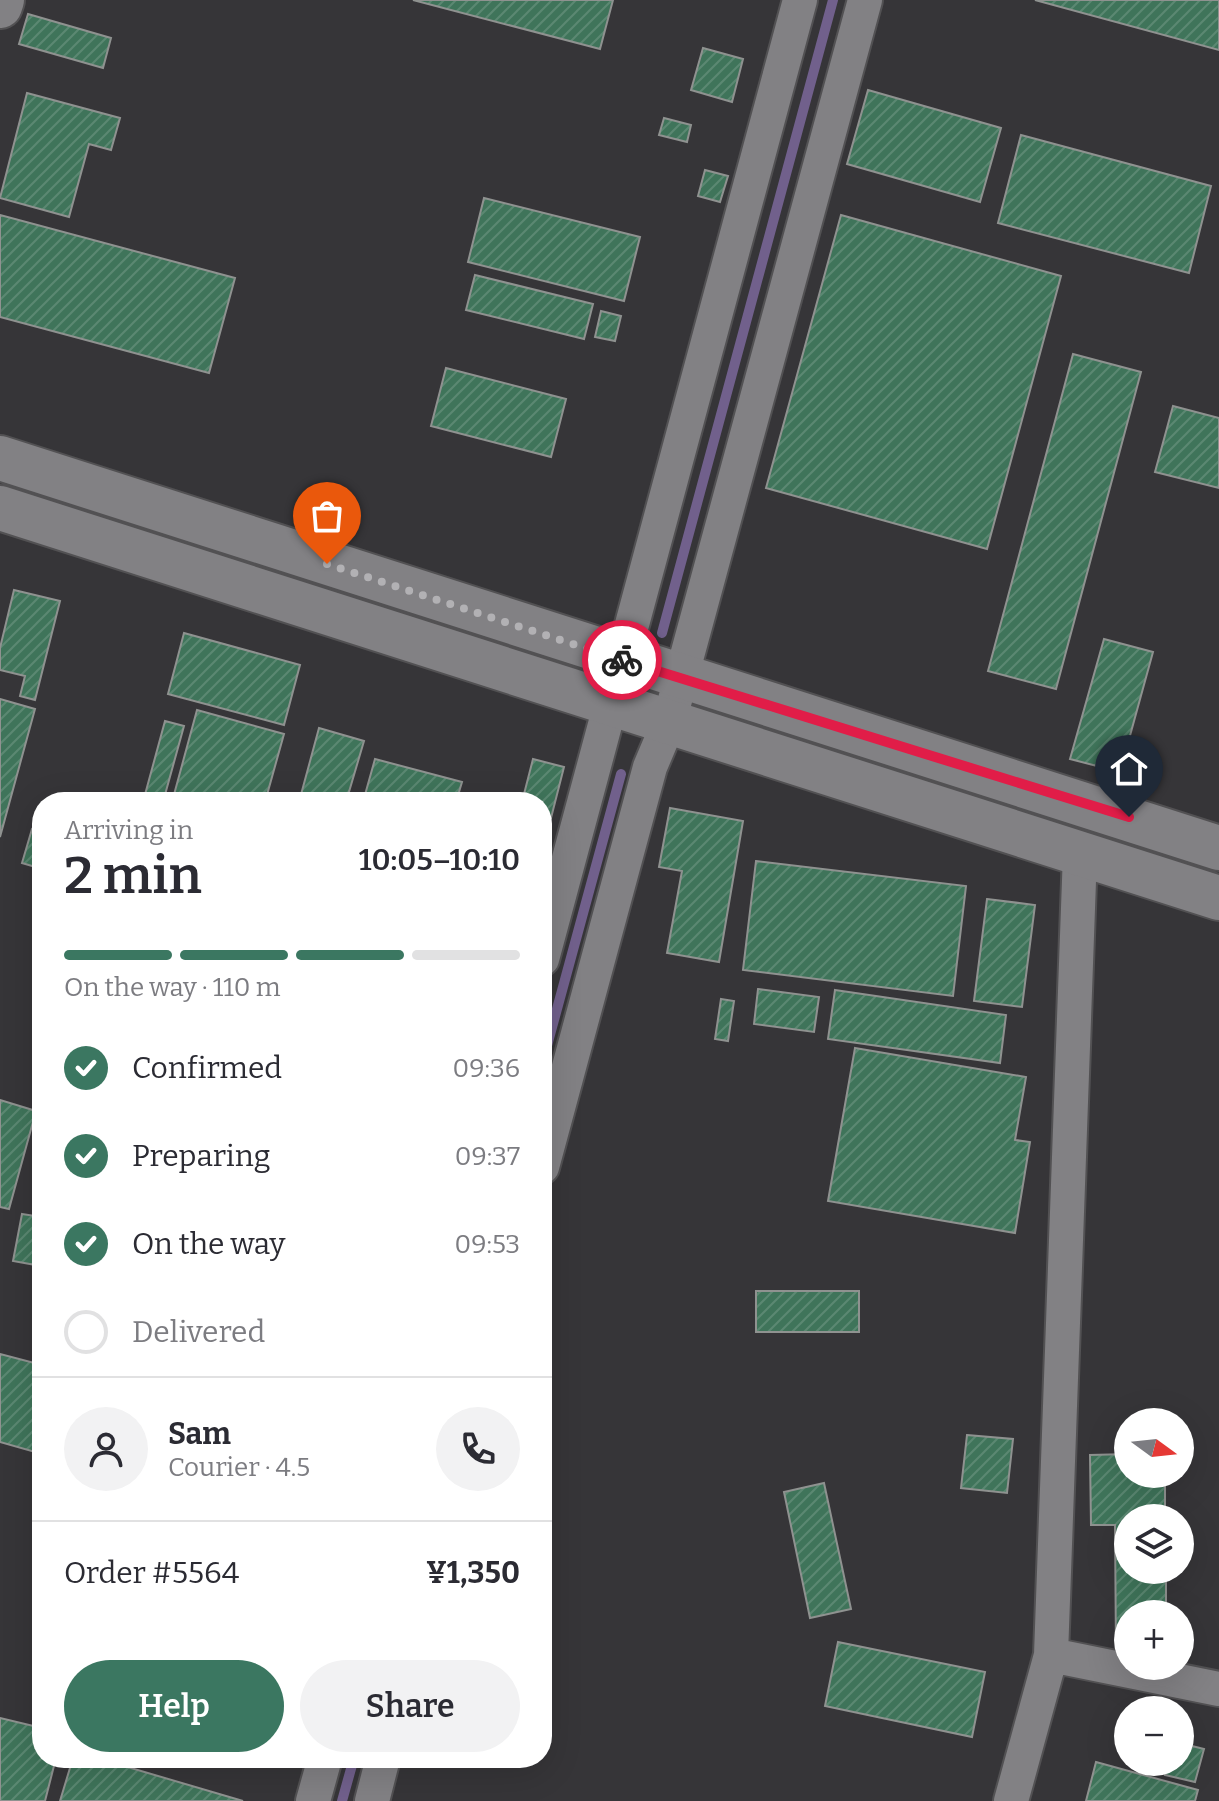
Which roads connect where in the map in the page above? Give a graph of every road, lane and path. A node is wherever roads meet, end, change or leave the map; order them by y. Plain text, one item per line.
1 (2, 0) edge
2 (800, 0) edge
3 (865, 0) edge
4 (0, 6) edge
5 (0, 458) edge
6 (0, 508) edge
7 (624, 660) junction
8 (681, 678) junction
9 (611, 703) junction
10 (669, 722) junction
11 (1219, 848) edge
12 (1080, 853) junction
13 (1219, 898) edge
14 (552, 922) edge
15 (552, 1130) edge
16 (1051, 1655) junction
17 (1219, 1689) edge
18 (322, 1768) edge
19 (380, 1768) edge
20 (313, 1801) edge
21 (372, 1801) edge
22 (1011, 1801) edge

1 - 4 street
2 - 7 street
3 - 8 street
5 - 7 street
6 - 9 street
7 - 8 street
7 - 9 street
8 - 10 street
8 - 11 street
9 - 10 street
9 - 14 street
10 - 12 street
10 - 15 street
12 - 13 street
12 - 16 street
16 - 17 street
16 - 22 street
18 - 20 street
19 - 21 street

